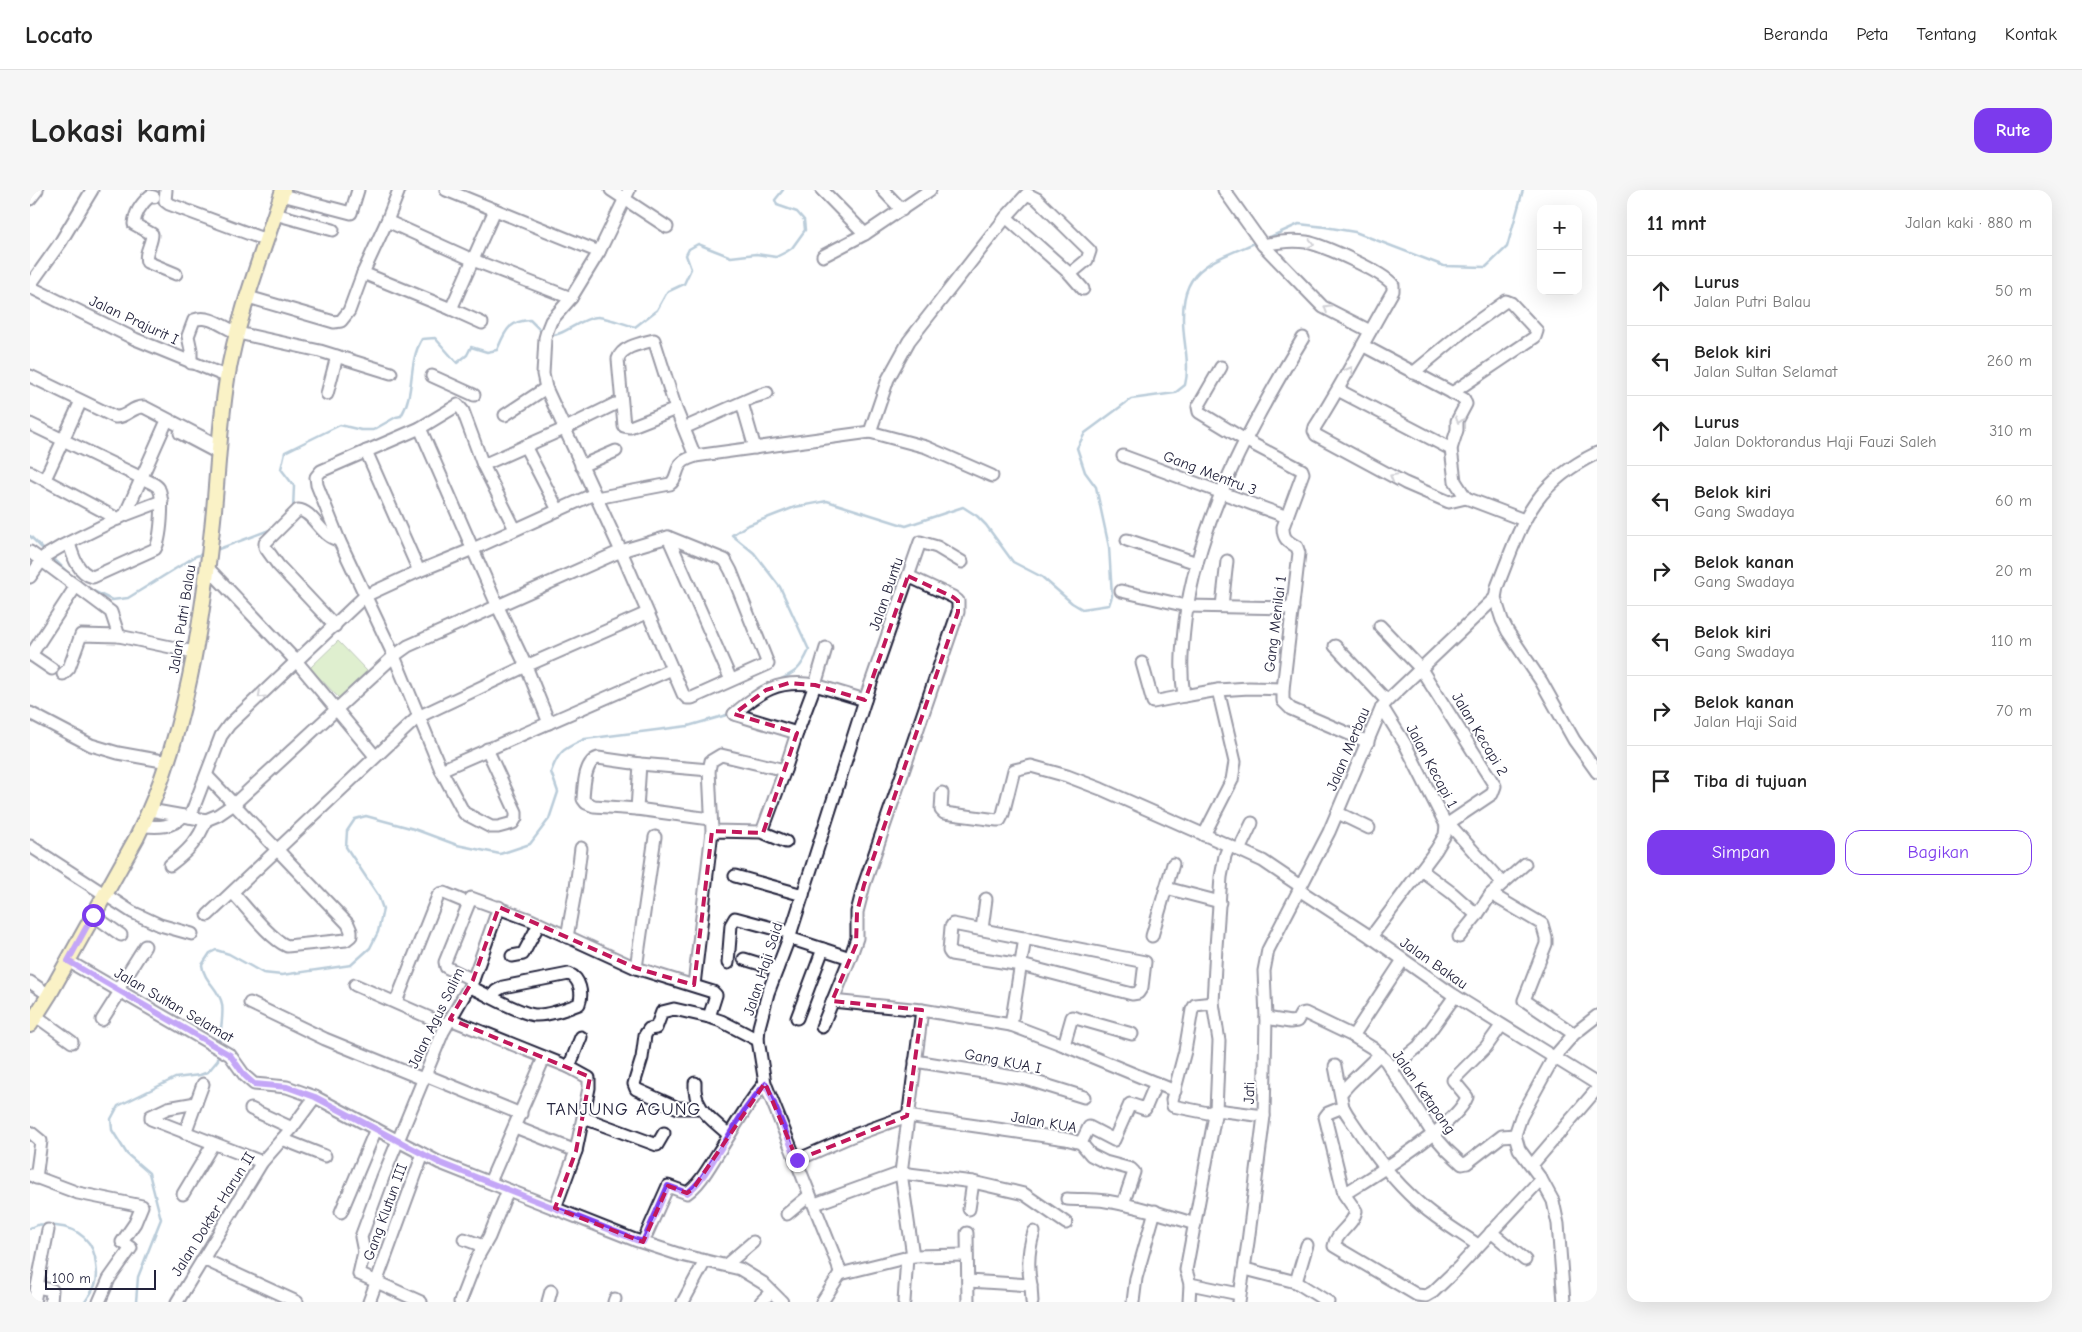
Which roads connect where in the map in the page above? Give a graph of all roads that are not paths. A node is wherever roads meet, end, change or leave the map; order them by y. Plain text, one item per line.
1 (37, 190) edge
2 (92, 190) edge
3 (358, 190) edge
4 (399, 190) edge
5 (446, 190) edge
6 (611, 190) edge
7 (822, 190) edge
8 (883, 190) edge
9 (930, 190) edge
10 (1224, 190) edge
11 (282, 192) edge
12 (627, 194) edge
13 (161, 197) edge
14 (30, 199) edge
15 (495, 210) junction
16 (902, 210) junction
17 (275, 214) junction
18 (1006, 217) junction
19 (387, 221) junction
20 (667, 227) dead end
21 (333, 230) dead end
22 (865, 234) junction
23 (266, 240) junction
24 (1262, 243) junction
25 (599, 252) junction
26 (824, 256) dead end
27 (473, 260) junction
28 (35, 266) edge
29 (363, 273) junction
30 (176, 274) dead end
31 (1070, 274) junction
32 (30, 286) edge
33 (1083, 289) dead end
34 (248, 297) junction
35 (571, 298) junction
36 (450, 309) junction
37 (482, 323) dead end
38 (1370, 331) junction
39 (238, 333) junction
40 (1302, 338) dead end
41 (1364, 346) junction
42 (337, 356) junction
43 (191, 363) junction
44 (1221, 366) dead end
45 (391, 373) dead end
46 (1413, 373) junction
47 (30, 376) edge
48 (432, 376) dead end
49 (228, 377) junction
50 (546, 388) junction
51 (1338, 390) junction
52 (767, 393) dead end
53 (1452, 393) junction
54 (327, 394) dead end
55 (82, 401) junction
56 (742, 403) junction
57 (615, 404) dead end
58 (458, 405) junction
59 (136, 407) junction
60 (676, 409) junction
61 (505, 416) dead end
62 (30, 424) edge
63 (165, 425) junction
64 (420, 428) junction
65 (684, 428) junction
66 (564, 429) junction
67 (870, 432) junction
68 (64, 440) junction
69 (1245, 440) junction
70 (526, 446) junction
71 (754, 448) junction
72 (1451, 449) junction
73 (219, 450) junction
74 (366, 451) junction
75 (616, 451) dead end
76 (1597, 453) edge
77 (695, 456) junction
78 (1123, 456) dead end
79 (483, 464) junction
80 (581, 466) junction
81 (30, 472) edge
82 (992, 476) dead end
83 (140, 477) junction
84 (45, 479) junction
85 (1221, 494) junction
86 (595, 496) junction
87 (1466, 498) junction
88 (162, 501) junction
89 (558, 510) junction
90 (1287, 516) junction
91 (121, 517) junction
92 (1524, 520) junction
93 (515, 529) junction
94 (668, 537) junction
95 (339, 540) junction
96 (1127, 540) dead end
97 (66, 544) junction
98 (473, 549) junction
99 (621, 551) junction
100 (30, 552) edge
101 (43, 559) junction
102 (208, 561) junction
103 (1227, 561) dead end
104 (962, 562) dead end
105 (1196, 563) junction
106 (419, 571) junction
107 (908, 576) junction
108 (30, 577) edge
109 (76, 586) junction
110 (1121, 591) dead end
111 (366, 596) junction
112 (1495, 598) junction
113 (1187, 606) junction
114 (1222, 606) junction
115 (498, 607) junction
116 (1293, 608) junction
117 (647, 613) junction
118 (335, 626) junction
119 (1380, 626) dead end
120 (119, 636) junction
121 (1335, 646) dead end
122 (826, 648) dead end
123 (194, 652) junction
124 (30, 655) edge
125 (394, 656) junction
126 (297, 662) junction
127 (1142, 663) dead end
128 (526, 666) junction
129 (52, 669) dead end
130 (672, 669) junction
131 (1421, 669) junction
132 (63, 674) dead end
133 (731, 680) junction
134 (815, 685) junction
135 (1283, 689) junction
136 (1218, 690) junction
137 (1184, 696) junction
138 (865, 700) junction
139 (1384, 704) junction
140 (338, 710) junction
141 (30, 713) edge
142 (418, 717) junction
143 (549, 724) junction
144 (797, 733) junction
145 (1368, 742) junction
146 (487, 749) junction
147 (375, 756) junction
148 (168, 762) junction
149 (640, 764) junction
150 (441, 770) junction
151 (709, 770) junction
152 (785, 770) junction
153 (1597, 772) edge
154 (207, 776) junction
155 (942, 793) dead end
156 (234, 804) junction
157 (638, 809) junction
158 (150, 810) junction
159 (1338, 813) junction
160 (186, 817) junction
161 (206, 820) junction
162 (1252, 823) dead end
163 (711, 825) junction
164 (1448, 825) junction
165 (143, 826) junction
166 (1370, 828) dead end
167 (762, 832) junction
168 (1204, 835) junction
169 (654, 837) dead end
170 (786, 842) dead end
171 (30, 846) edge
172 (580, 848) dead end
173 (1234, 848) junction
174 (276, 850) junction
175 (1173, 864) dead end
176 (1524, 864) dead end
177 (170, 865) dead end
178 (1421, 870) junction
179 (735, 876) dead end
180 (1502, 883) junction
181 (1166, 888) junction
182 (1299, 888) junction
183 (232, 893) junction
184 (1492, 894) junction
185 (104, 895) junction
186 (803, 895) junction
187 (986, 899) dead end
188 (1220, 902) junction
189 (468, 903) junction
190 (498, 907) junction
191 (93, 915) junction
192 (208, 915) dead end
193 (1476, 916) junction
194 (539, 924) junction
195 (982, 929) junction
196 (192, 934) dead end
197 (121, 935) dead end
198 (790, 936) junction
199 (1152, 936) dead end
200 (568, 937) junction
201 (1371, 937) junction
202 (1459, 937) dead end
203 (1025, 938) junction
204 (145, 946) dead end
205 (823, 949) junction
206 (512, 956) dead end
207 (850, 958) junction
208 (744, 959) dead end
209 (1403, 960) junction
210 (68, 961) junction
211 (728, 962) dead end
212 (1020, 966) junction
213 (636, 968) junction
214 (777, 969) junction
215 (30, 982) edge
216 (471, 983) junction
217 (355, 985) dead end
218 (694, 985) junction
219 (120, 990) junction
220 (49, 995) junction
221 (1455, 996) junction
222 (494, 997) junction
223 (832, 1001) junction
224 (396, 1002) junction
225 (250, 1003) dead end
226 (1213, 1003) junction
227 (922, 1010) junction
228 (1597, 1016) edge
229 (709, 1017) junction
230 (797, 1018) dead end
231 (1266, 1018) junction
232 (33, 1020) edge
233 (102, 1020) dead end
234 (448, 1022) junction
235 (1011, 1026) junction
236 (1501, 1026) junction
237 (822, 1027) dead end
238 (1132, 1034) dead end
239 (1574, 1034) junction
240 (581, 1037) dead end
241 (1355, 1037) junction
242 (758, 1040) junction
243 (72, 1042) dead end
244 (1064, 1045) junction
245 (1380, 1054) junction
246 (1554, 1057) junction
247 (544, 1058) junction
248 (915, 1061) junction
249 (1335, 1066) dead end
250 (568, 1067) junction
251 (1391, 1069) junction
252 (424, 1077) junction
253 (695, 1083) dead end
254 (1156, 1083) junction
255 (203, 1084) dead end
256 (766, 1084) junction
257 (1175, 1091) junction
258 (1596, 1092) edge
259 (1341, 1093) junction
260 (1084, 1096) dead end
261 (315, 1097) junction
262 (196, 1103) junction
263 (1343, 1107) junction
264 (700, 1108) junction
265 (251, 1109) dead end
266 (1216, 1110) junction
267 (521, 1114) junction
268 (908, 1116) junction
269 (1264, 1116) junction
270 (584, 1118) junction
271 (515, 1127) junction
272 (292, 1128) junction
273 (376, 1129) junction
274 (30, 1132) edge
275 (185, 1133) junction
276 (664, 1133) dead end
277 (1433, 1134) junction
278 (729, 1135) junction
279 (1515, 1135) junction
280 (282, 1139) junction
281 (398, 1140) junction
282 (1081, 1143) junction
283 (213, 1144) junction
284 (576, 1151) junction
285 (423, 1154) junction
286 (325, 1156) dead end
287 (797, 1160) junction
288 (262, 1162) junction
289 (1532, 1165) junction
290 (1386, 1168) junction
291 (901, 1173) junction
292 (33, 1176) edge
293 (1541, 1179) junction
294 (490, 1182) junction
295 (973, 1182) junction
296 (508, 1190) junction
297 (1344, 1190) junction
298 (183, 1194) dead end
299 (1067, 1199) dead end
300 (812, 1200) junction
301 (1123, 1204) junction
302 (555, 1208) junction
303 (969, 1208) dead end
304 (1155, 1211) junction
305 (341, 1212) dead end
306 (787, 1214) dead end
307 (1066, 1223) dead end
308 (1195, 1224) junction
309 (48, 1230) dead end
310 (1034, 1232) dead end
311 (1491, 1232) junction
312 (967, 1233) dead end
313 (464, 1239) dead end
314 (643, 1242) junction
315 (753, 1242) dead end
316 (1307, 1245) dead end
317 (1478, 1245) junction
318 (483, 1246) junction
319 (966, 1255) junction
320 (910, 1257) junction
321 (203, 1259) junction
322 (1525, 1260) dead end
323 (706, 1261) junction
324 (726, 1265) junction
325 (1244, 1269) junction
326 (840, 1274) junction
327 (968, 1281) junction
328 (377, 1282) junction
329 (1296, 1282) junction
330 (1190, 1284) junction
331 (1031, 1285) junction
332 (37, 1287) junction
333 (771, 1292) junction
334 (1239, 1298) edge
335 (1415, 1298) edge
336 (34, 1302) edge
337 (51, 1302) edge
338 (99, 1302) edge
339 (177, 1302) edge
340 (297, 1302) edge
341 (369, 1302) edge
342 (421, 1302) edge
343 (460, 1302) edge
344 (683, 1302) edge
345 (761, 1302) edge
346 (782, 1302) edge
347 (822, 1302) edge
348 (904, 1302) edge
349 (968, 1302) edge
350 (1032, 1302) edge
351 (1133, 1302) edge
352 (1188, 1302) edge
353 (1328, 1302) edge
354 (1564, 1302) edge

1 - 14 street
2 - 28 street
3 - 11 street
4 - 19 street
5 - 15 street
6 - 12 street
7 - 22 street
8 - 16 street
9 - 16 street
10 - 24 street
11 - 17 main road, Jalan Putri Balau
12 - 20 street
12 - 25 street
13 - 23 street
13 - 30 street
15 - 25 street
15 - 27 street
16 - 22 street
17 - 21 street
17 - 23 main road, Jalan Putri Balau
18 - 31 street
18 - 31 street
18 - 67 street
19 - 27 street
19 - 29 street
22 - 26 street
23 - 34 main road, Jalan Putri Balau
38 -> 24 street
24 -> 38 street
25 - 35 street
27 - 35 street
27 - 36 street
28 - 32 street
29 - 34 street
29 - 36 street
31 - 33 street
32 - 43 street, Jalan Prajurit I
34 - 39 main road, Jalan Putri Balau
35 - 50 street
36 - 37 street
38 - 41 street
39 - 42 street
39 - 43 street
39 - 49 main road, Jalan Putri Balau
40 - 69 street
41 - 46 street
51 -> 41 street
42 - 45 street
42 - 54 street
43 - 49 street, Jalan Prajurit I
44 - 69 street
46 - 53 street
46 - 53 street
47 - 55 street
48 - 58 street
49 - 73 main road, Jalan Putri Balau
50 - 61 street
50 - 66 street
51 - 72 street
87 -> 51 street
52 - 56 street
53 -> 72 street
55 - 59 street
55 - 68 street
56 - 65 street
56 - 71 street
57 - 66 street
58 - 64 street
58 - 79 street
59 - 63 street
59 - 73 street
60 - 60 street
60 - 65 street
62 - 68 street
63 - 73 street
63 - 83 street
64 - 74 street
64 - 98 street
65 - 77 street
66 - 70 street
66 - 80 street
67 - 71 street
67 - 82 street
68 - 83 street
68 - 84 street
69 - 85 street
69 - 90 street, Gang Menilai 1
70 - 79 street
70 - 89 street
71 - 77 street
72 - 87 street
73 - 102 main road, Jalan Putri Balau
74 - 95 street
74 - 106 street
75 - 80 street
76 - 92 street
77 - 86 street
78 - 85 street, Gang Mentru 3
79 - 93 street
80 - 86 street
81 - 84 street
83 - 88 street
83 - 91 street
84 - 91 street
85 - 90 street, Gang Mentru 3
85 - 105 street
86 - 89 street
86 - 99 street
87 - 92 street
88 - 91 street
88 - 97 street
89 - 93 street
90 - 116 street, Gang Menilai 1
91 - 97 street
92 - 112 street
93 - 98 street
94 - 99 street
94 - 133 street
94 - 133 street
95 - 111 street
95 - 118 street
96 - 105 street
97 - 101 street
98 - 106 street
98 - 115 street
99 - 115 street
99 - 117 street
100 - 101 street
101 - 108 street
101 - 109 street
102 - 123 main road, Jalan Putri Balau
102 - 126 street
103 - 114 street
104 - 107 street, Jalan Buntu
105 - 113 street
106 - 111 street
107 - 138 street, Jalan Buntu
107 - 207 street
109 - 120 street
109 - 124 street
110 - 113 street
111 - 118 street
111 - 125 street
112 - 131 street, Jalan Merbau
112 - 153 street
113 - 114 street
113 - 137 street
114 - 116 street
115 - 125 street
115 - 128 street
116 - 135 street, Gang Menilai 1
117 - 128 street
117 - 130 street
118 - 126 street
119 - 131 street
120 - 123 street
120 - 132 street
121 - 139 street, Jalan Kecapi 1
122 - 134 street
123 - 148 main road, Jalan Putri Balau
124 - 129 street
125 - 140 street
125 - 142 street
126 - 140 street
126 -> 154 street
127 - 137 street
128 - 142 street
128 - 143 street
130 - 133 street
130 - 143 street
131 - 139 street, Jalan Merbau
131 - 164 street, Jalan Kecapi 2
134 - 138 street
134 - 144 street
134 - 144 street
135 - 136 street
135 - 145 street, Gang Menilai 1
136 - 137 street
136 - 168 street
138 - 186 street, Jalan Haji Said
139 - 145 street, Jalan Merbau
139 - 164 street, Jalan Kecapi 1
140 - 147 street
140 - 156 street
141 - 148 street
142 - 147 street
142 - 150 street
143 - 146 street
144 - 152 street
145 - 159 street, Jalan Merbau
146 - 150 street
146 - 150 street
147 - 174 street
148 - 158 main road, Jalan Putri Balau
149 - 151 street
149 - 157 street
149 - 157 street
151 - 152 street
151 - 163 street
152 - 167 street
154 - 156 street
154 - 160 street
155 - 168 street, Jalan Bakau
156 - 161 street
156 - 174 street
157 - 163 street
158 - 160 street
158 - 165 main road, Jalan Putri Balau
159 - 166 street
159 - 182 street, Jalan Merbau
160 - 161 street
160 - 165 street
161 - 177 street
162 - 173 street
163 - 167 street
163 - 218 street
164 - 178 street, Jalan Kecapi 1
164 - 180 street
165 - 185 main road, Jalan Putri Balau
167 - 170 street
168 - 173 street, Jalan Bakau
169 - 213 street
171 - 185 street
172 - 200 street
173 - 182 street, Jalan Bakau
173 - 188 street
174 - 183 street
174 - 183 street
175 - 181 street
176 - 180 street
178 - 193 street
178 - 201 street, Jalan Kecapi 1
179 - 186 street
180 - 184 street
181 - 188 street
181 - 199 street
182 - 201 street, Jalan Bakau
182 - 231 street, Jati
183 - 192 street
184 - 193 street
184 - 239 street
185 - 191 main road, Jalan Putri Balau
185 - 196 street
186 - 198 street, Jalan Haji Said
187 - 195 street
188 - 226 street
189 - 190 street
189 - 216 street
189 - 224 street
190 - 194 street
190 - 216 street, Jalan Agus Salim
191 - 197 street
191 - 210 main road, Jalan Putri Balau
193 - 202 street
194 - 200 street
194 - 206 street
195 - 203 street
195 - 212 street
198 - 205 street
198 - 211 street
198 - 214 street, Jalan Haji Said
200 - 213 street
201 - 209 street, Jalan Bakau
203 - 212 street
203 - 212 street
204 - 219 street
205 - 207 street
205 - 230 street
207 - 223 street
208 - 214 street
209 - 221 street, Jalan Bakau
209 - 241 street
210 - 219 street, Jalan Sultan Selamat
210 - 220 main road, Jalan Putri Balau
212 - 235 street
213 - 218 street
214 - 242 street, Jalan Haji Said
215 - 220 street
216 - 222 street
216 - 234 street, Jalan Agus Salim
217 - 224 street
218 - 229 street
219 - 233 street
219 - 261 street, Jalan Sultan Selamat
220 - 232 main road, Jalan Putri Balau
221 - 236 street, Jalan Bakau
221 - 251 street
222 - 222 street
223 - 227 street
223 - 237 street
224 - 234 street
225 - 252 street
226 - 257 street
226 - 266 street
227 - 235 street
227 - 248 street
228 - 239 street
229 - 242 street
229 - 264 street
231 - 241 street, Jalan Ketapang
231 - 269 street, Jati
232 - 243 street
234 - 247 street
234 - 252 street, Jalan Agus Salim
235 - 244 street
236 - 246 street, Jalan Bakau
236 - 277 street
238 - 244 street
239 - 246 street
240 - 250 street
241 - 245 street, Jalan Ketapang
242 - 256 street, Jalan Haji Said
244 - 254 street
245 - 251 street, Jalan Ketapang
245 - 259 street
246 - 258 street, Jalan Bakau
246 - 279 street
247 - 250 street
247 - 267 street
248 - 260 street, Gang KUA I
248 - 268 street
249 - 259 street
250 - 270 street
251 - 277 street, Jalan Ketapang
252 - 267 street
252 - 281 street, Jalan Agus Salim
253 - 264 street
254 - 257 street
254 - 282 street
255 - 262 street
256 - 278 street
256 - 287 street, Jalan Haji Said
257 - 266 street
258 - 289 street
259 - 263 street
261 - 272 street, Jalan Dokter Harun II
261 - 273 street, Jalan Sultan Selamat
262 - 275 street
262 - 275 street
263 - 290 street
263 - 297 street
264 - 278 street
265 - 272 street
266 - 269 street
266 - 308 street
267 - 271 street
268 - 282 street, Jalan KUA
268 - 287 street
268 - 291 street
269 - 325 street, Jati
270 - 276 street
270 - 284 street
271 - 284 street
271 - 294 street
272 - 280 street, Jalan Dokter Harun II
273 - 281 street, Jalan Sultan Selamat
273 - 305 street
274 - 292 street
275 - 283 street
277 - 279 street, Jalan Ketapang
277 - 290 street
278 - 314 street
279 - 289 street
280 - 286 street
280 - 288 street, Jalan Dokter Harun II
281 - 285 street, Jalan Sultan Selamat
281 - 328 street, Jalan Agus Salim
282 - 301 street, Jalan KUA
283 - 288 street
283 - 298 street
284 - 302 street
285 - 294 street, Jalan Sultan Selamat
285 - 328 street, Gang Klutun III
287 - 300 street, Jalan Haji Said
288 - 321 street, Jalan Dokter Harun II
289 - 293 street
290 - 297 street
290 - 317 street
291 - 295 street
291 - 300 street
291 - 320 street
292 - 338 street
293 - 311 street
293 - 354 street
294 - 296 street, Jalan Sultan Selamat
295 - 303 street
295 - 307 street
296 - 302 street, Jalan Sultan Selamat
296 - 318 street
297 - 335 street
299 - 301 street
300 - 306 street
300 - 326 street, Jalan Haji Said
301 - 304 street
302 - 314 street, Jalan Sultan Selamat
304 - 308 street
304 - 351 street
308 - 330 street
309 - 332 street
310 - 331 street
311 - 317 street
311 - 322 street
312 - 319 street
313 - 318 street
314 - 323 street, Jalan Sultan Selamat
315 - 324 street
316 - 329 street
317 - 335 street
318 - 343 street
319 - 320 street
319 - 327 street
320 - 326 street
320 - 348 street
321 - 339 street, Jalan Dokter Harun II
321 - 340 street
323 - 324 street, Jalan Sultan Selamat
323 - 344 street
324 - 333 street, Jalan Sultan Selamat
325 - 329 street
325 - 334 street, Jati
326 - 347 street
327 - 331 street
327 - 349 street
328 - 341 street, Gang Klutun III
328 - 342 street
329 - 353 street
330 - 334 street
330 - 352 street
331 - 350 street
332 - 336 street
332 - 337 street
333 - 345 street
333 - 346 street, Jalan Sultan Selamat

